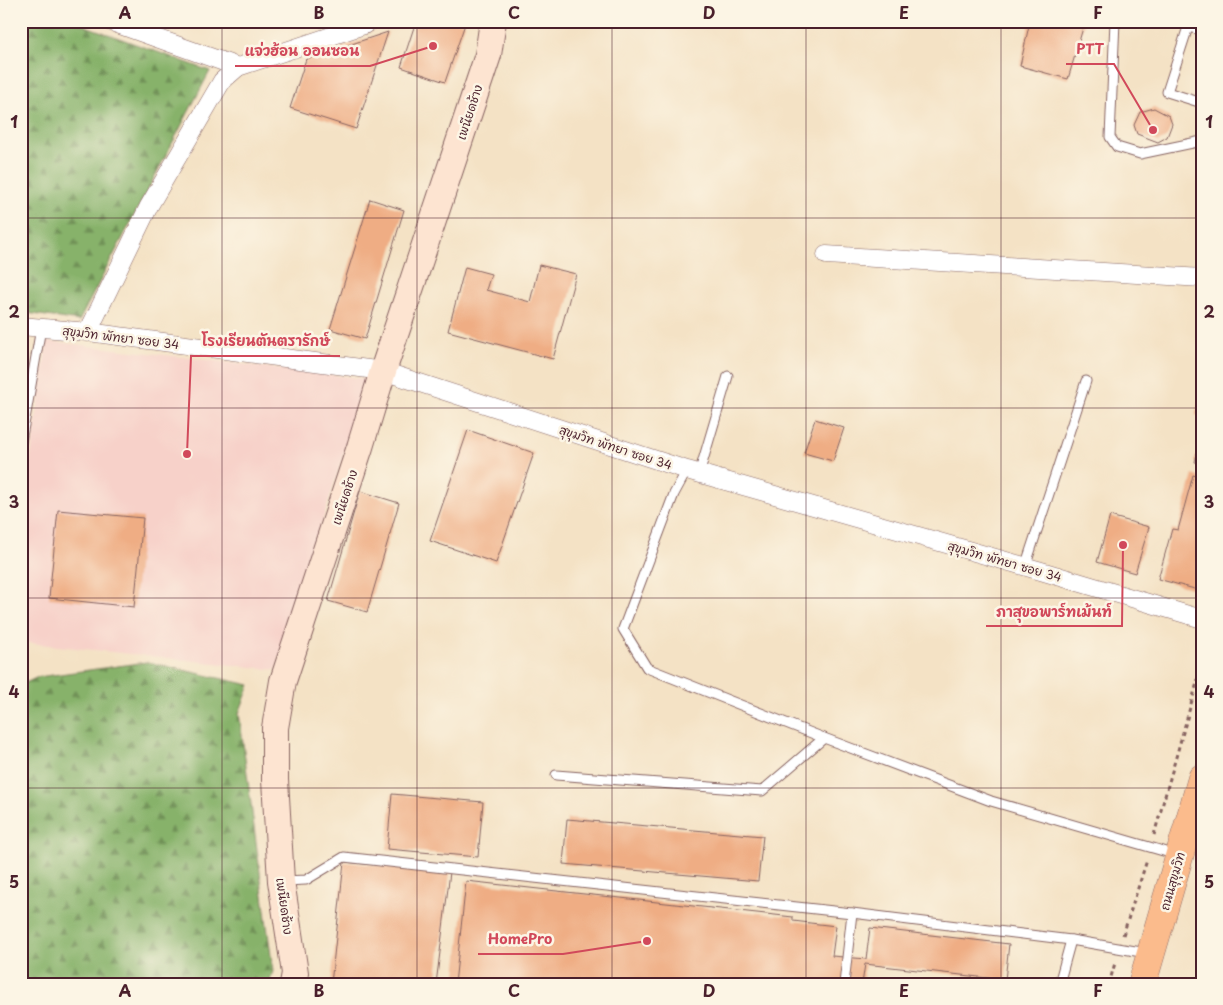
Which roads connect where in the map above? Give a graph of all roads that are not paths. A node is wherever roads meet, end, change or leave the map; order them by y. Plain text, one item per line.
1 (109, 21) edge
2 (370, 21) edge
3 (493, 21) edge
4 (1115, 21) edge
5 (1202, 30) edge
6 (238, 67) junction
7 (1202, 103) edge
8 (1202, 141) edge
9 (826, 255) dead end
10 (1202, 278) edge
11 (21, 326) edge
12 (41, 328) junction
13 (88, 332) junction
14 (383, 371) junction
15 (728, 376) dead end
16 (1086, 381) dead end
17 (21, 442) edge
18 (693, 472) junction
19 (1025, 567) junction
20 (1202, 620) edge
21 (824, 738) junction
22 (556, 775) dead end
23 (1202, 778) edge
24 (1191, 849) edge
25 (281, 881) junction
26 (852, 913) junction
27 (1071, 940) junction
28 (1151, 954) junction
29 (293, 984) edge
30 (844, 984) edge
31 (1059, 984) edge
32 (1142, 984) edge

1 - 6 street
2 - 6 street
3 - 14 street, เพนียดช้าง
4 - 8 lane
5 - 7 lane
6 - 13 street
9 - 10 street
11 - 12 street, สุขุมวิท พัทยา ซอย 34
12 - 13 street, สุขุมวิท พัทยา ซอย 34
12 - 17 lane
13 - 14 street, สุขุมวิท พัทยา ซอย 34
14 - 18 street, สุขุมวิท พัทยา ซอย 34
14 - 25 street, เพนียดช้าง
15 - 18 lane
16 - 19 lane
18 - 19 street, สุขุมวิท พัทยา ซอย 34
18 - 21 lane
19 - 20 street, สุขุมวิท พัทยา ซอย 34
21 - 22 lane
21 - 24 lane
23 - 24 highway, ถนนสุขุมวิท
24 - 28 highway, ถนนสุขุมวิท
25 - 26 lane
25 - 29 street, เพนียดช้าง
26 - 27 lane
26 - 30 lane
27 - 28 lane
27 - 31 lane
28 - 32 highway, ถนนสุขุมวิท

